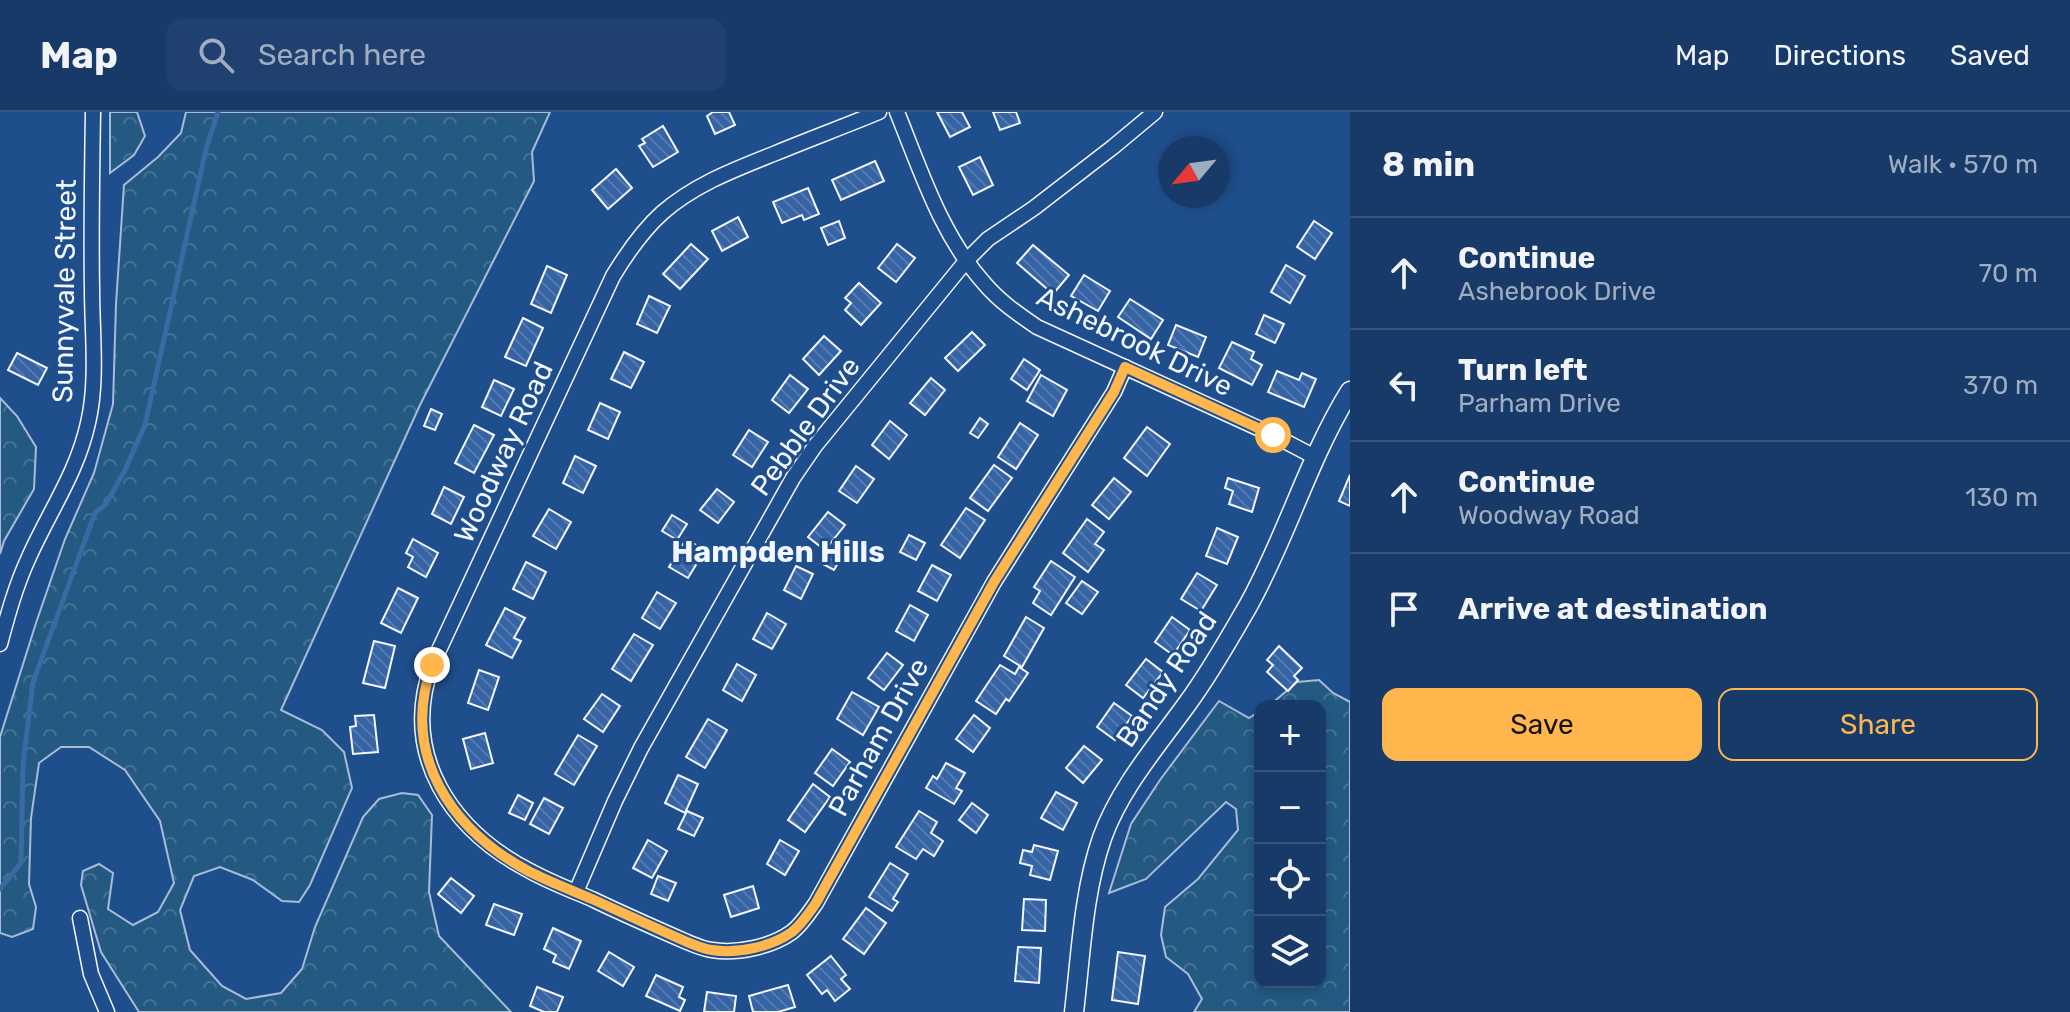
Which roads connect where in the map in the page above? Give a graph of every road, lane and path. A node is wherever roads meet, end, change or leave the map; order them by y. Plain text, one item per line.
1 (93, 112) edge
2 (879, 112) edge
3 (897, 112) edge
4 (1155, 112) edge
5 (966, 261) junction
6 (1125, 367) junction
7 (1350, 391) edge
8 (1315, 457) junction
9 (0, 644) edge
10 (576, 892) junction
11 (80, 918) dead end
12 (107, 1012) edge
13 (1074, 1012) edge

1 - 9 street, Sunnyvale Street
2 - 10 street, Woodway Road
3 - 5 street, Ashebrook Drive
4 - 5 street, Pebble Drive
5 - 6 street, Ashebrook Drive
5 - 10 street, Pebble Drive
6 - 8 street, Ashebrook Drive
6 - 10 street, Parham Drive
7 - 8 street, Bandy Road
8 - 13 street, Bandy Road
11 - 12 street

